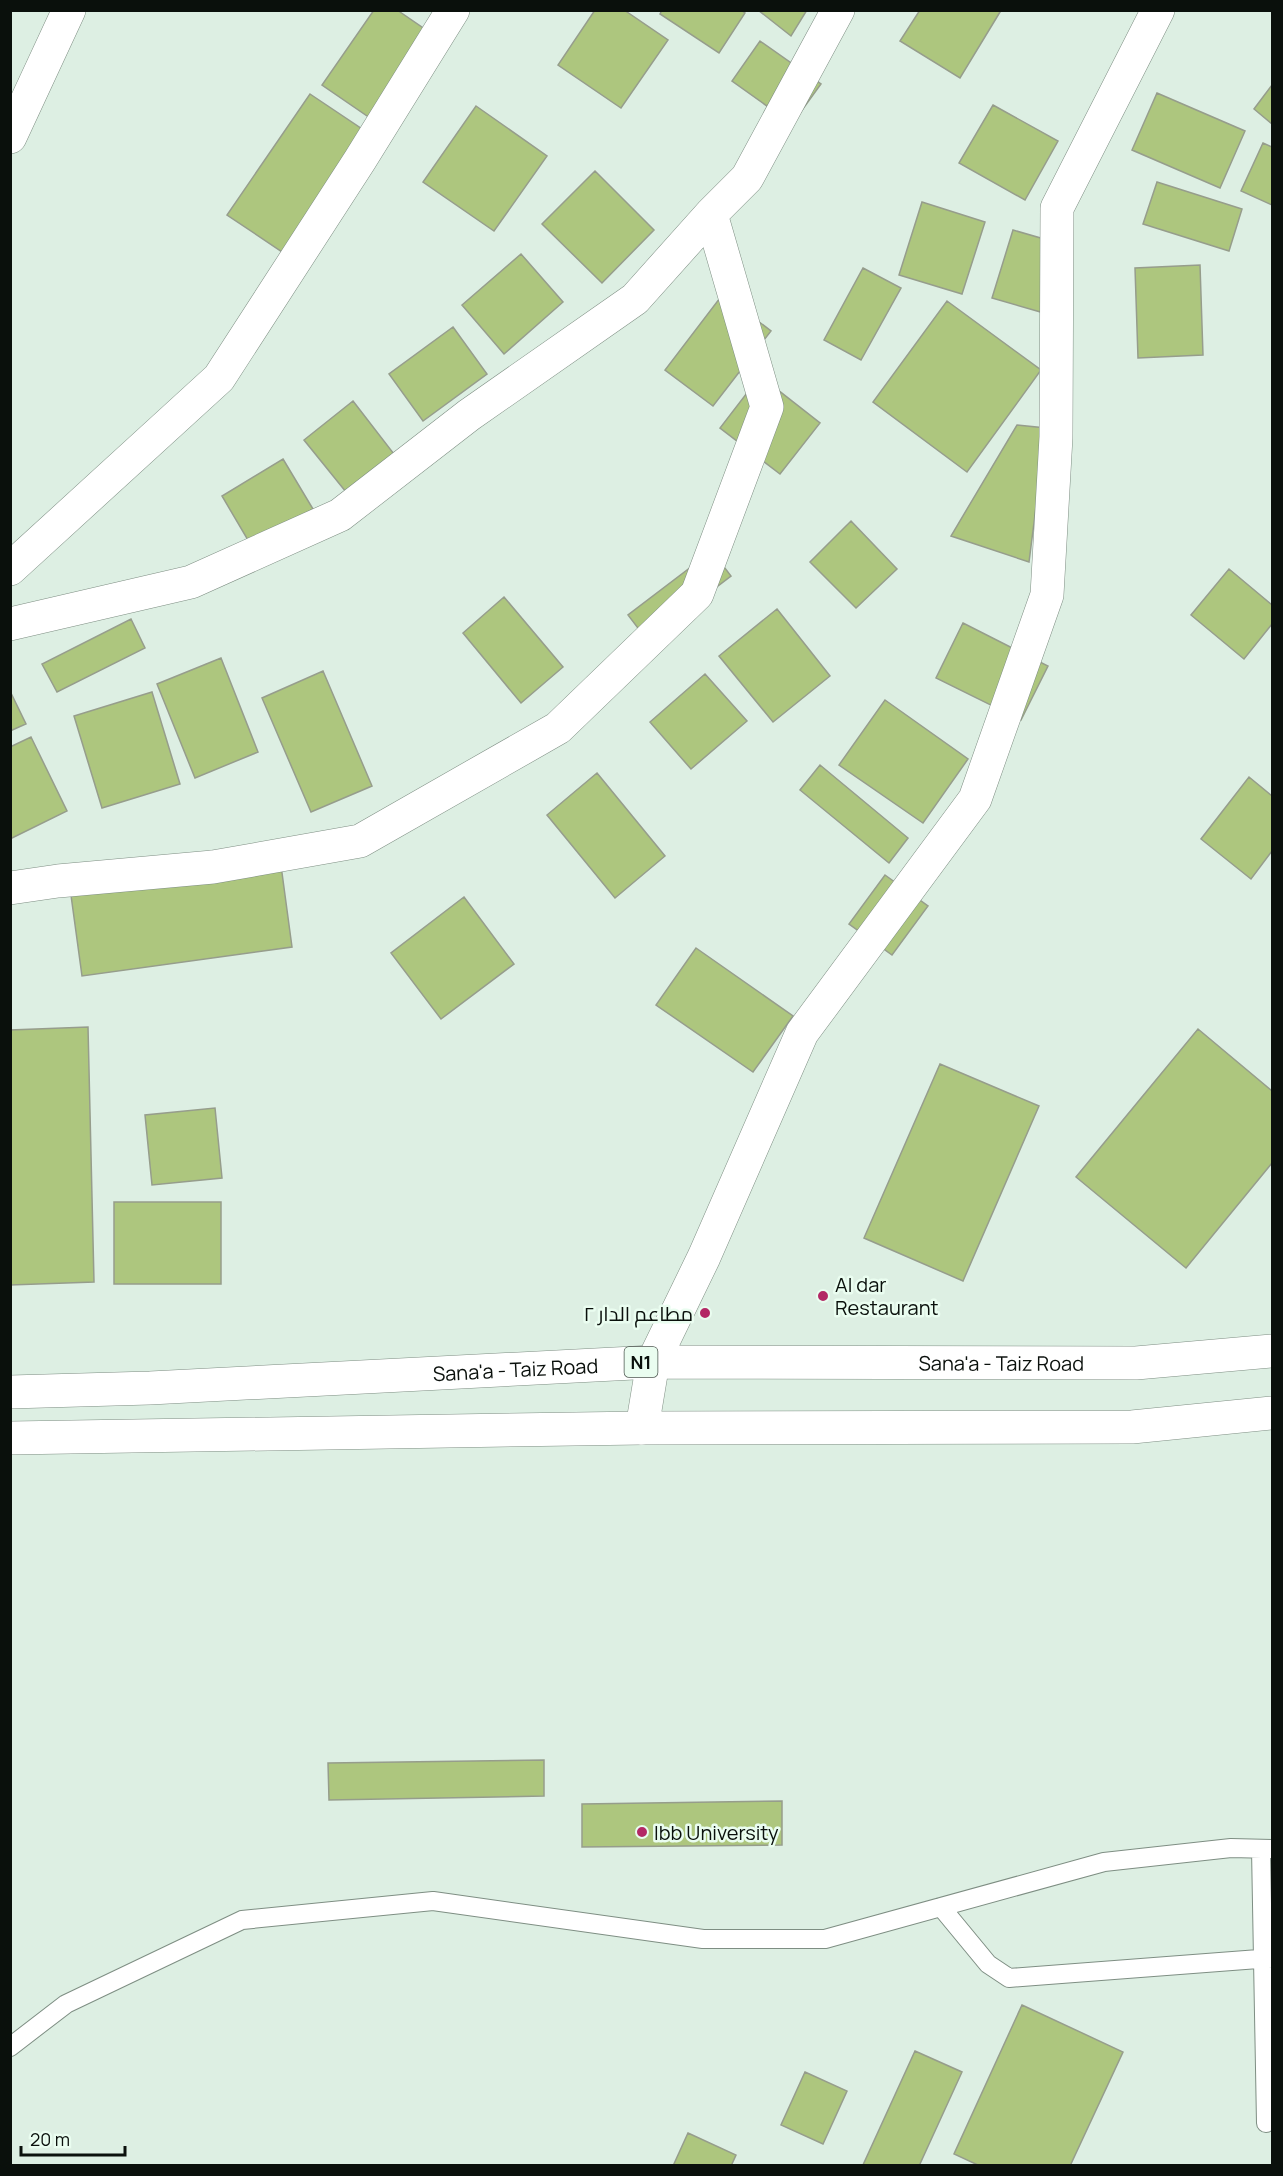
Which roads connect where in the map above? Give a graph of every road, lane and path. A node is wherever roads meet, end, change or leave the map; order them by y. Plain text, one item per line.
1 (69, 10) edge
2 (453, 10) edge
3 (837, 10) edge
4 (1158, 10) edge
5 (10, 137) edge
6 (711, 214) junction
7 (10, 569) edge
8 (10, 624) edge
9 (10, 888) edge
10 (1272, 1351) edge
11 (653, 1362) junction
12 (10, 1392) edge
13 (1272, 1413) edge
14 (642, 1428) junction
15 (10, 1438) edge
16 (1267, 1849) edge
17 (940, 1907) junction
18 (1268, 1959) edge
19 (10, 2047) edge
20 (1266, 2123) dead end

1 - 5 main road
2 - 7 main road
3 - 6 main road
4 - 11 main road
6 - 8 main road
6 - 9 main road
10 - 11 main road, Sana'a - Taiz Road / N1
11 - 12 main road, Sana'a - Taiz Road / N1
11 - 14 main road
13 - 14 main road
14 - 15 main road
16 - 17 lane
16 - 18 lane
17 - 18 lane
17 - 19 lane
18 - 20 lane

